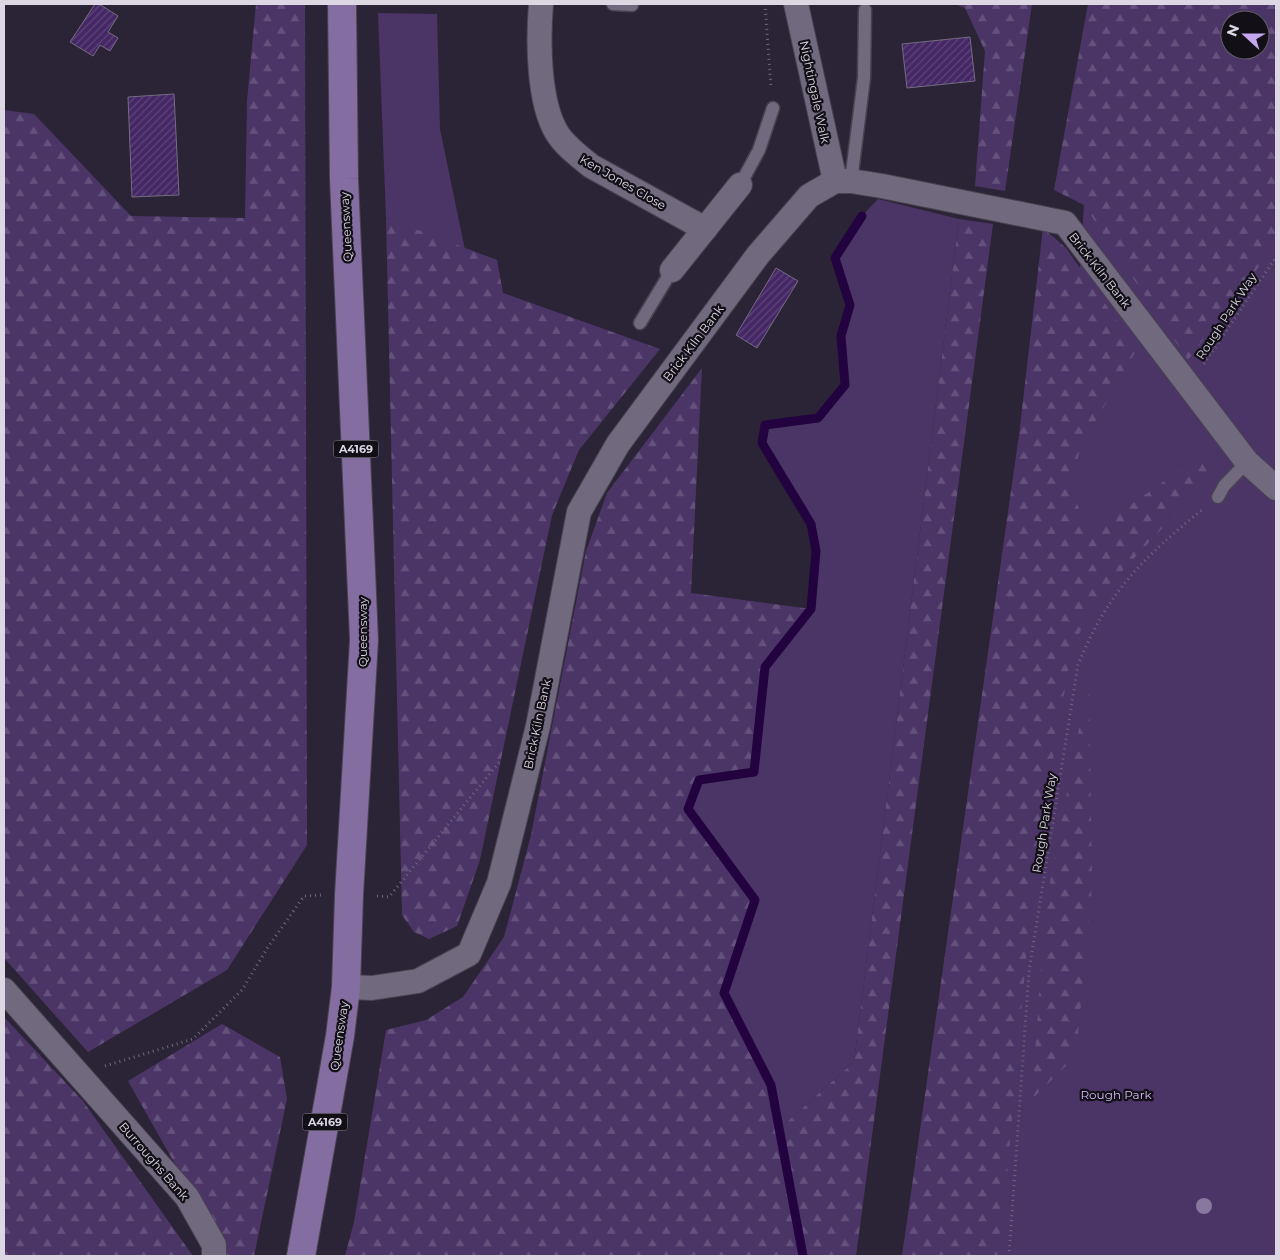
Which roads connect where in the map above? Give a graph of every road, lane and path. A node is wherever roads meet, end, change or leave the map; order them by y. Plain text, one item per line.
1 (342, 4) edge
2 (542, 4) edge
3 (613, 4) edge
4 (765, 4) edge
5 (796, 4) edge
6 (632, 5) dead end
7 (865, 10) dead end
8 (773, 108) joint
9 (843, 181) junction
10 (740, 185) joint
11 (705, 228) junction
12 (1276, 257) edge
13 (672, 270) joint
14 (640, 323) dead end
15 (1190, 386) junction
16 (1247, 462) junction
17 (1276, 488) edge
18 (1218, 497) joint
19 (502, 759) dead end
20 (349, 894) junction
21 (346, 987) junction
22 (4, 990) edge
23 (78, 1075) junction
24 (214, 1256) edge
25 (301, 1256) edge
26 (1009, 1256) edge

1 - 20 main road, Queensway / A4169
2 - 11 street, Ken Jones Close
3 - 6 lane
4 - 8 path
5 - 9 street, Nightingale Walk
7 - 9 lane
8 - 10 lane
9 - 15 street, Brick Kiln Bank
9 - 21 street, Brick Kiln Bank
10 - 11 street
11 - 13 street
12 - 15 path, Rough Park Way
13 - 14 lane
15 - 16 street, Brick Kiln Bank
16 - 17 street, Brick Kiln Bank
16 - 18 lane
18 - 26 path, Rough Park Way
19 - 20 path
20 - 21 main road, Queensway / A4169
20 - 23 path
21 - 25 main road, Queensway / A4169
22 - 23 street, Burroughs Bank
23 - 24 street, Burroughs Bank

